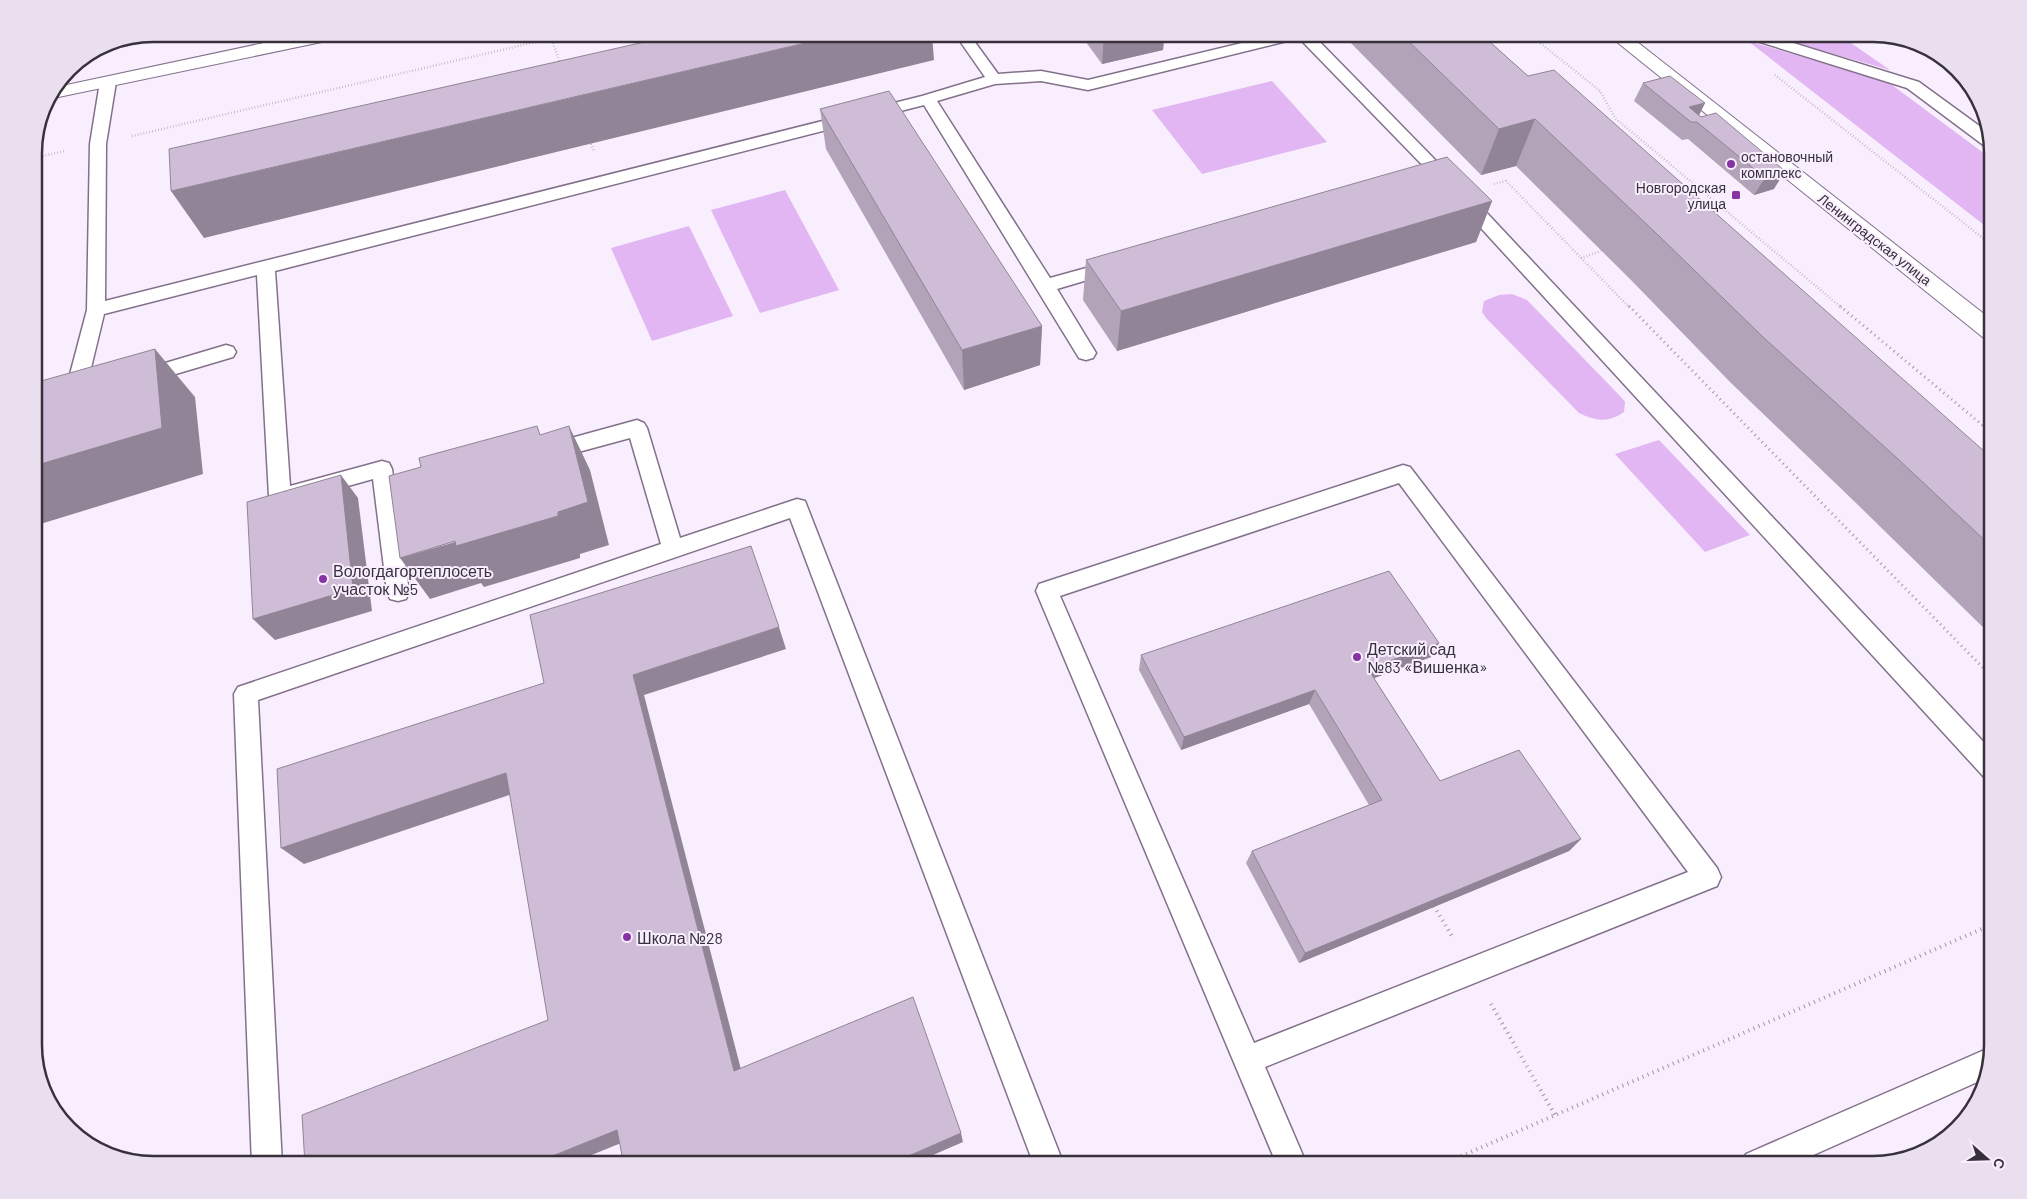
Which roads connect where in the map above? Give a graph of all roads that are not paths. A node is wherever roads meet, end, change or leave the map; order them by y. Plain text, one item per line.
1 (268, 42) edge
2 (968, 42) edge
3 (1263, 42) edge
4 (1312, 42) edge
5 (1626, 42) edge
6 (1775, 42) edge
7 (994, 80) junction
8 (108, 82) junction
9 (61, 92) edge
10 (928, 99) junction
11 (1983, 136) edge
12 (1439, 172) junction
13 (1420, 177) edge
14 (1132, 261) edge
15 (266, 266) junction
16 (1046, 286) junction
17 (96, 310) junction
18 (1984, 326) edge
19 (226, 352) dead end
20 (1086, 353) dead end
21 (122, 383) edge
22 (93, 392) edge
23 (535, 456) edge
24 (673, 549) junction
25 (398, 592) edge
26 (1984, 759) edge
27 (1247, 1060) junction
28 (1983, 1065) edge
29 (267, 1156) edge
30 (1045, 1156) edge
31 (1288, 1156) edge
32 (1777, 1156) edge

1 - 8 main road
2 - 7 lane
3 - 7 lane
4 - 12 lane
5 - 18 main road, Ленинградская улица
6 - 11 lane
7 - 10 lane
8 - 9 main road
8 - 17 lane
10 - 15 lane
10 - 16 lane
12 - 13 lane
12 - 26 lane
14 - 16 lane
15 - 17 lane
15 - 25 lane
16 - 20 lane
17 - 22 lane
19 - 21 lane
23 - 24 lane
24 - 29 lane
24 - 30 lane
27 - 27 lane
27 - 31 lane
28 - 32 lane

